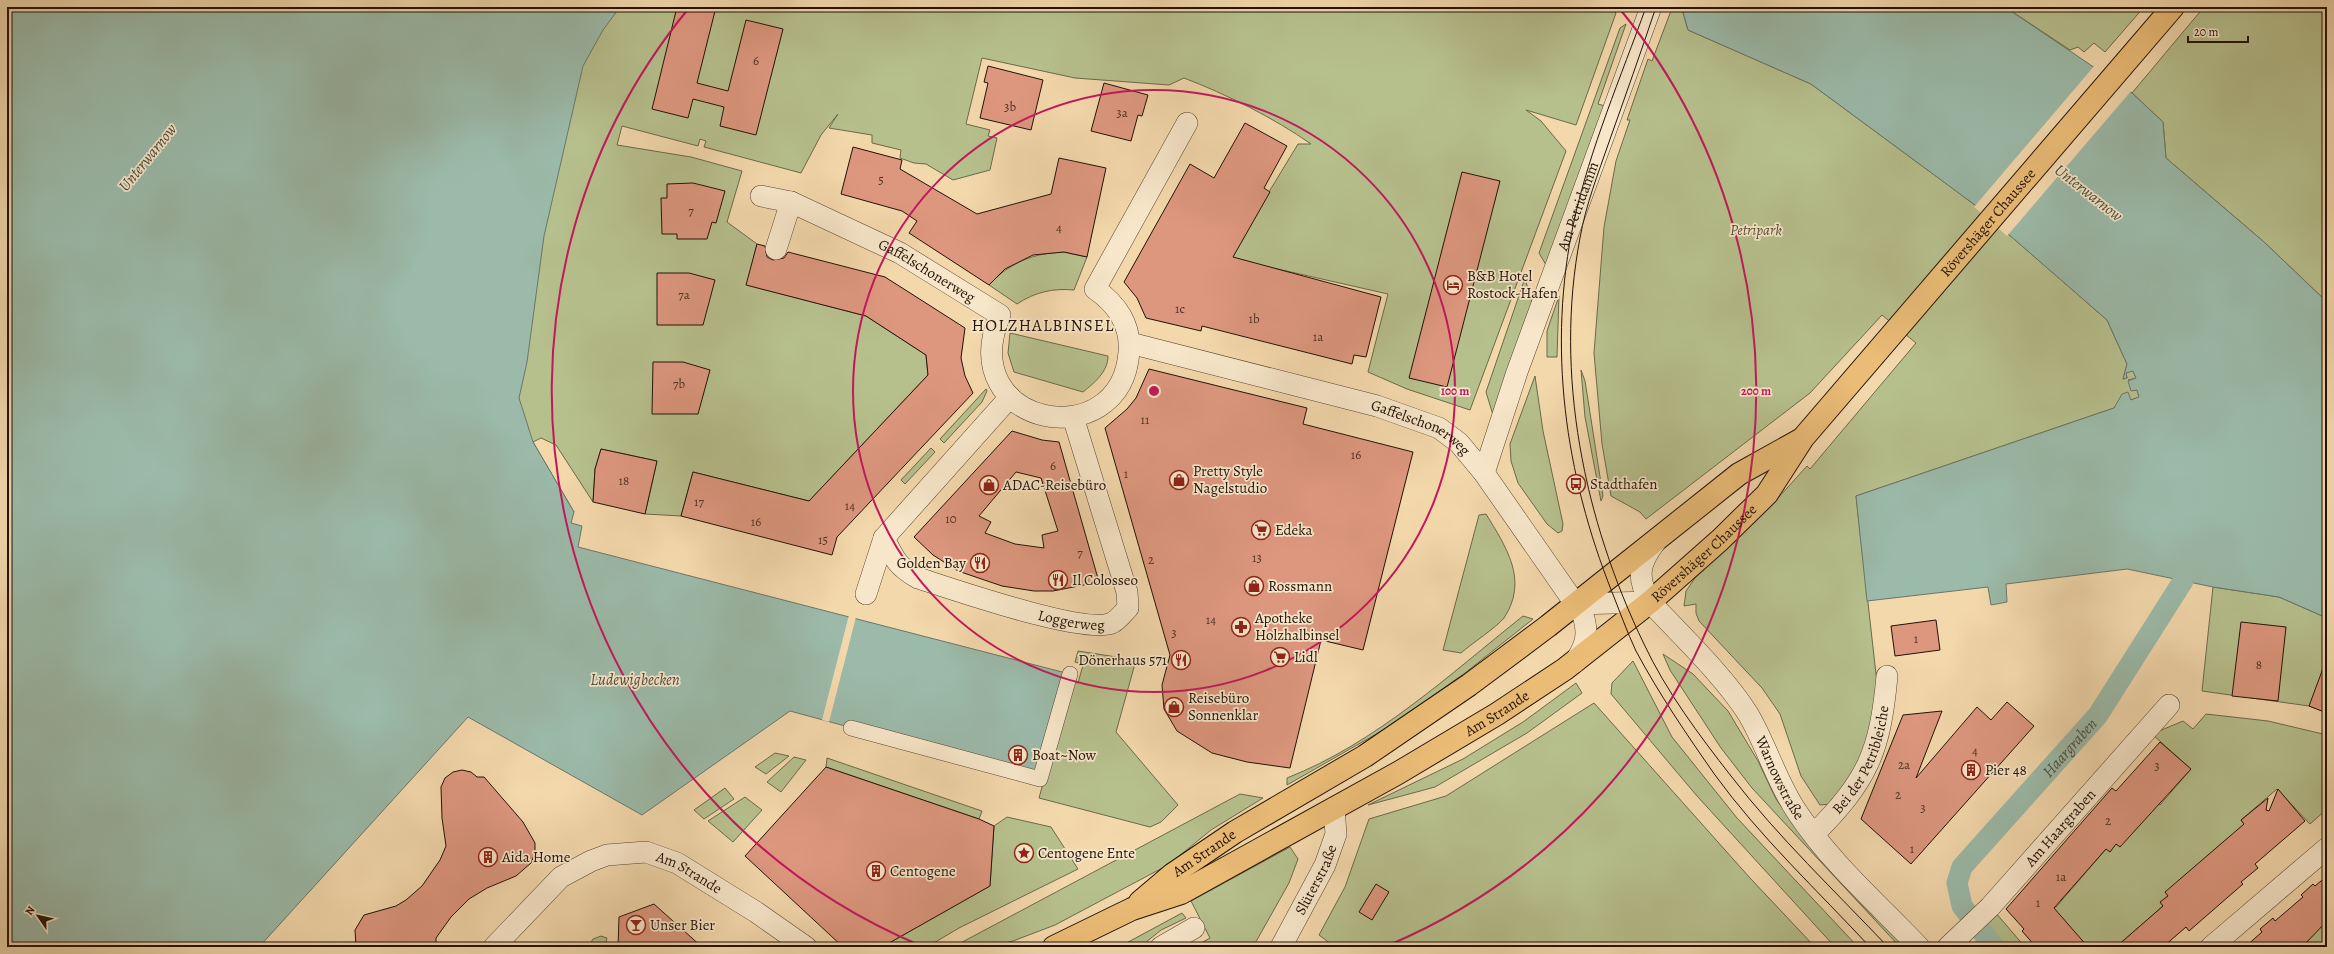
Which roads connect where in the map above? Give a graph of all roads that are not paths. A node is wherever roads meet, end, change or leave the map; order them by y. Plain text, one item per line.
1 (1651, 7) edge
2 (2173, 7) edge
3 (1187, 123) dead end
4 (761, 196) dead end
5 (791, 202) junction
6 (776, 249) dead end
7 (1130, 343) junction
8 (1010, 397) junction
9 (1073, 417) junction
10 (1803, 438) junction
11 (1484, 473) junction
12 (884, 538) junction
13 (1658, 539) junction
14 (866, 594) dead end
15 (1650, 602) junction
16 (1576, 604) junction
17 (1575, 662) junction
18 (1070, 674) dead end
19 (1887, 676) dead end
20 (2169, 705) dead end
21 (851, 728) dead end
22 (1365, 756) junction
23 (1334, 808) junction
24 (1814, 834) junction
25 (2327, 848) edge
26 (1132, 909) junction
27 (1194, 928) dead end
28 (1949, 946) edge
29 (494, 947) edge
30 (806, 947) edge
31 (1054, 947) edge
32 (1161, 947) edge
33 (1281, 947) edge
34 (1919, 947) edge
35 (2211, 947) edge

1 - 11 street, Am Petridamm
2 - 10 main road, Rövershäger Chaussee
3 - 7 street, Gaffelschonerweg
4 - 5 street, Gaffelschonerweg
5 - 6 street
5 - 8 street, Gaffelschonerweg
7 - 9 street, Gaffelschonerweg
7 - 11 street, Gaffelschonerweg
8 - 9 street, Gaffelschonerweg
8 - 12 street
9 - 12 street, Loggerweg
10 - 13 main road, Rövershäger Chaussee
10 - 15 main road, Rövershäger Chaussee
11 - 16 street, Gaffelschonerweg
12 - 14 street
13 - 15 street, Rövershäger Chaussee
13 - 16 main road, Am Strande
15 - 16 street
15 - 17 main road, Am Strande
15 - 24 street, Warnowstraße
16 - 17 street, Gaffelschonerweg
16 - 22 main road, Am Strande
17 - 23 main road, Am Strande
18 - 21 street
19 - 24 street, Bei der Petribleiche
20 - 28 street, Am Haargraben
22 - 23 main road, Am Strande
22 - 26 main road, Am Strande
23 - 26 main road, Am Strande
23 - 33 street, Slüterstraße
24 - 34 street, Warnowstraße
25 - 35 street
26 - 31 main road, Am Strande
27 - 32 street
29 - 30 street, Am Strande

